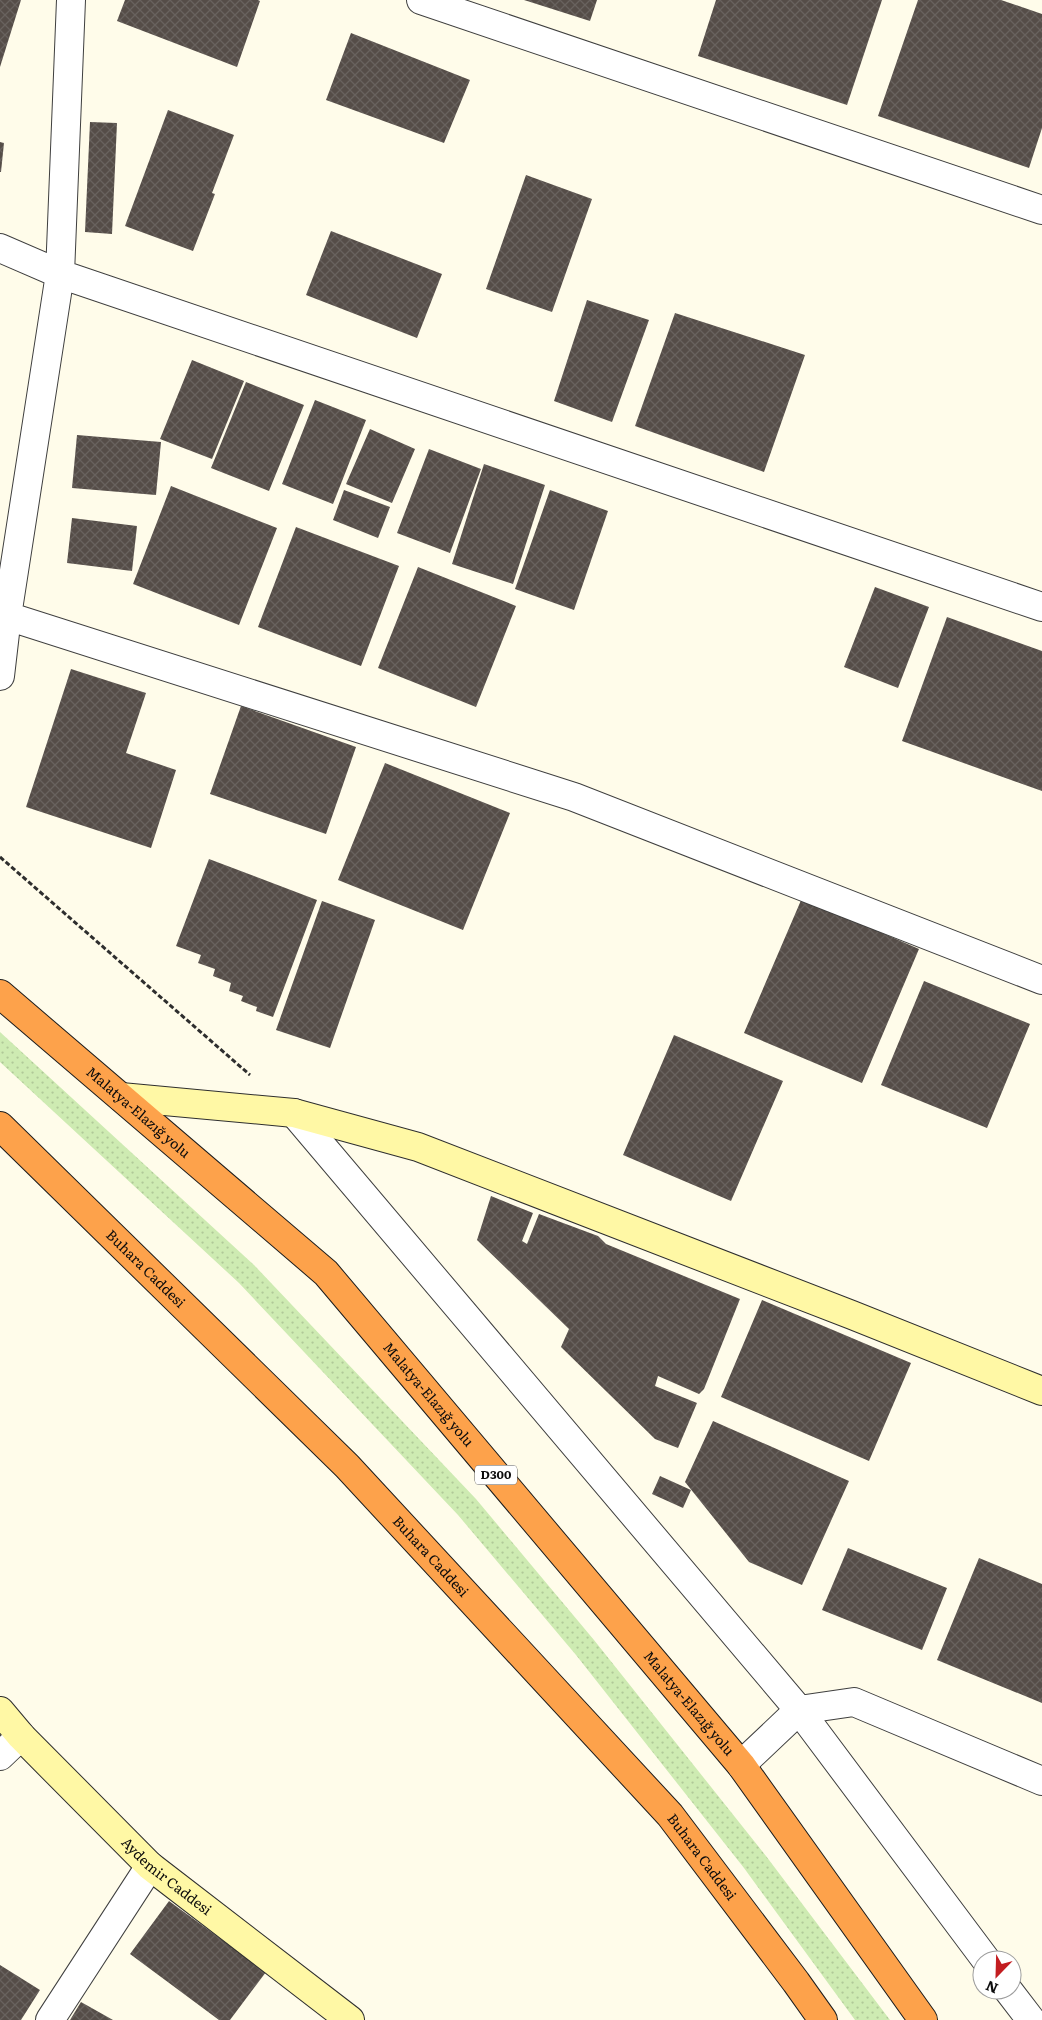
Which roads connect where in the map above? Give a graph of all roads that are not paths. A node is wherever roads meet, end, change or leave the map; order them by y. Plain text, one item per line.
1 (71, 0) edge
2 (421, 0) edge
3 (1042, 210) edge
4 (0, 248) edge
5 (60, 274) junction
6 (1042, 607) edge
7 (7, 616) junction
8 (0, 676) edge
9 (1042, 980) edge
10 (0, 994) edge
11 (121, 1097) junction
12 (294, 1113) junction
13 (0, 1126) edge
14 (1042, 1391) edge
15 (799, 1710) junction
16 (0, 1711) edge
17 (21, 1736) junction
18 (0, 1756) edge
19 (741, 1765) junction
20 (1042, 1781) edge
21 (150, 1866) junction
22 (979, 1950) edge
23 (1016, 2000) edge
24 (50, 2020) edge
25 (350, 2020) edge
26 (823, 2020) edge
27 (923, 2020) edge
28 (1031, 2020) edge

1 - 5 street
2 - 3 street
4 - 5 street
5 - 6 street
5 - 7 street
7 - 8 street
7 - 9 street
10 - 11 highway, Malatya-Elazığ yolu / D300
11 - 12 street
11 - 19 highway, Malatya-Elazığ yolu / D300
12 - 14 street
12 - 15 street
13 - 26 highway, Buhara Caddesi
15 - 19 street
15 - 20 street
15 - 22 street
16 - 17 street, Aydemir Caddesi
17 - 18 street
17 - 21 street, Aydemir Caddesi
19 - 27 highway, Malatya-Elazığ yolu / D300
21 - 24 street
21 - 25 street, Aydemir Caddesi
23 - 28 street

